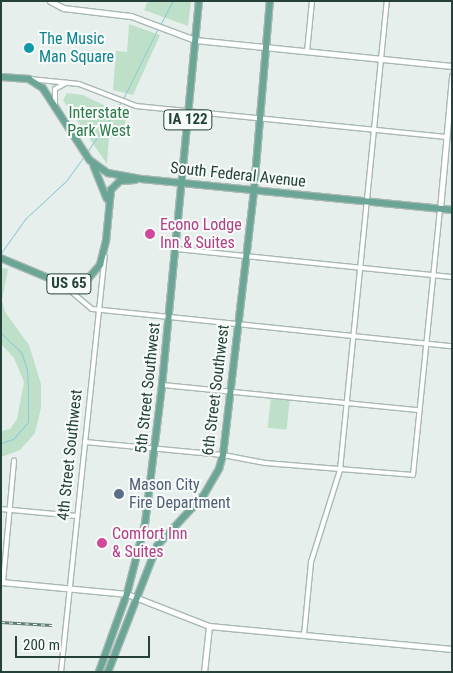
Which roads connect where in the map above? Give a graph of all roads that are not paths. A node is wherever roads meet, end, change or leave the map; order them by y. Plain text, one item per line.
1 (50, 1) edge
2 (199, 1) edge
3 (270, 1) edge
4 (312, 1) edge
5 (387, 1) edge
6 (195, 40) junction
7 (266, 48) junction
8 (307, 52) junction
9 (382, 60) junction
10 (452, 66) edge
11 (452, 76) edge
12 (1, 77) edge
13 (29, 79) junction
14 (68, 82) junction
15 (55, 106) junction
16 (188, 112) junction
17 (260, 119) junction
18 (376, 130) junction
19 (446, 137) junction
20 (90, 160) junction
21 (142, 179) junction
22 (182, 182) junction
23 (254, 190) junction
24 (369, 202) junction
25 (109, 208) junction
26 (440, 209) junction
27 (452, 210) edge
28 (106, 241) junction
29 (176, 249) junction
30 (246, 256) junction
31 (1, 258) edge
32 (362, 268) junction
33 (433, 275) junction
34 (452, 277) edge
35 (61, 284) junction
36 (100, 310) junction
37 (169, 317) junction
38 (238, 324) junction
39 (354, 337) junction
40 (426, 344) junction
41 (452, 346) edge
42 (162, 385) junction
43 (231, 392) junction
44 (347, 403) junction
45 (419, 410) junction
46 (85, 442) junction
47 (155, 448) junction
48 (223, 455) junction
49 (14, 460) dead end
50 (340, 470) junction
51 (1, 510) edge
52 (10, 510) junction
53 (77, 516) junction
54 (2, 582) edge
55 (69, 588) junction
56 (127, 594) junction
57 (136, 597) junction
58 (209, 626) junction
59 (304, 635) junction
60 (452, 649) edge
61 (61, 672) edge
62 (99, 672) edge
63 (108, 672) edge
64 (204, 672) edge

1 - 6 main road
2 - 6 main road, IA 122
3 - 7 main road, 6th Street Southwest
4 - 8 street
5 - 9 street
6 - 7 main road
6 - 16 main road, IA 122
7 - 8 main road
7 - 17 main road, 6th Street Southwest
8 - 9 main road
9 - 10 main road
9 - 18 street
11 - 19 main road
12 - 13 main road
13 - 14 street
13 - 15 main road, US 65
14 - 15 street
14 - 16 street
15 - 20 main road, South Federal Avenue / US 65
16 - 17 street
16 - 22 main road, IA 122
17 - 18 street
17 - 23 main road, 6th Street Southwest
18 - 19 street
18 - 24 street
19 - 26 main road
20 - 21 main road, South Federal Avenue / US 65
20 - 25 main road
21 - 22 main road, South Federal Avenue / US 65
21 - 25 main road, US 65
22 - 23 main road, South Federal Avenue
22 - 29 main road, 5th Street Southwest
23 - 24 main road, South Federal Avenue
23 - 30 main road, 6th Street Southwest
24 - 26 main road, South Federal Avenue
24 - 32 street
25 - 28 main road, US 65
26 - 27 main road, South Federal Avenue
26 - 33 street
28 - 35 main road, US 65
28 - 36 street, 4th Street Southwest
29 - 30 street
29 - 37 main road, 5th Street Southwest
30 - 32 street
30 - 38 main road, 6th Street Southwest
31 - 35 main road, US 65
32 - 33 street
32 - 39 street
33 - 34 street
33 - 40 street
35 - 36 street
36 - 37 street
36 - 46 street, 4th Street Southwest
37 - 38 street
37 - 42 main road, 5th Street Southwest
38 - 39 street
38 - 43 main road, 6th Street Southwest
39 - 40 street
39 - 44 street
40 - 41 street
40 - 45 street
42 - 43 street
42 - 47 main road, 5th Street Southwest
43 - 44 street
43 - 48 main road, 6th Street Southwest
44 - 45 street
44 - 50 street
45 - 50 street
46 - 47 street
46 - 53 street, 4th Street Southwest
47 - 48 street
47 - 56 main road, 5th Street Southwest
48 - 50 street
48 - 57 main road, 6th Street Southwest
49 - 52 street
50 - 59 street
51 - 52 street
52 - 53 street
52 - 54 street
53 - 55 street, 4th Street Southwest
54 - 55 main road
55 - 56 main road
55 - 61 street, 4th Street Southwest
56 - 57 main road
56 - 62 main road
57 - 58 main road
57 - 63 main road
58 - 59 main road
58 - 64 main road
59 - 60 main road

